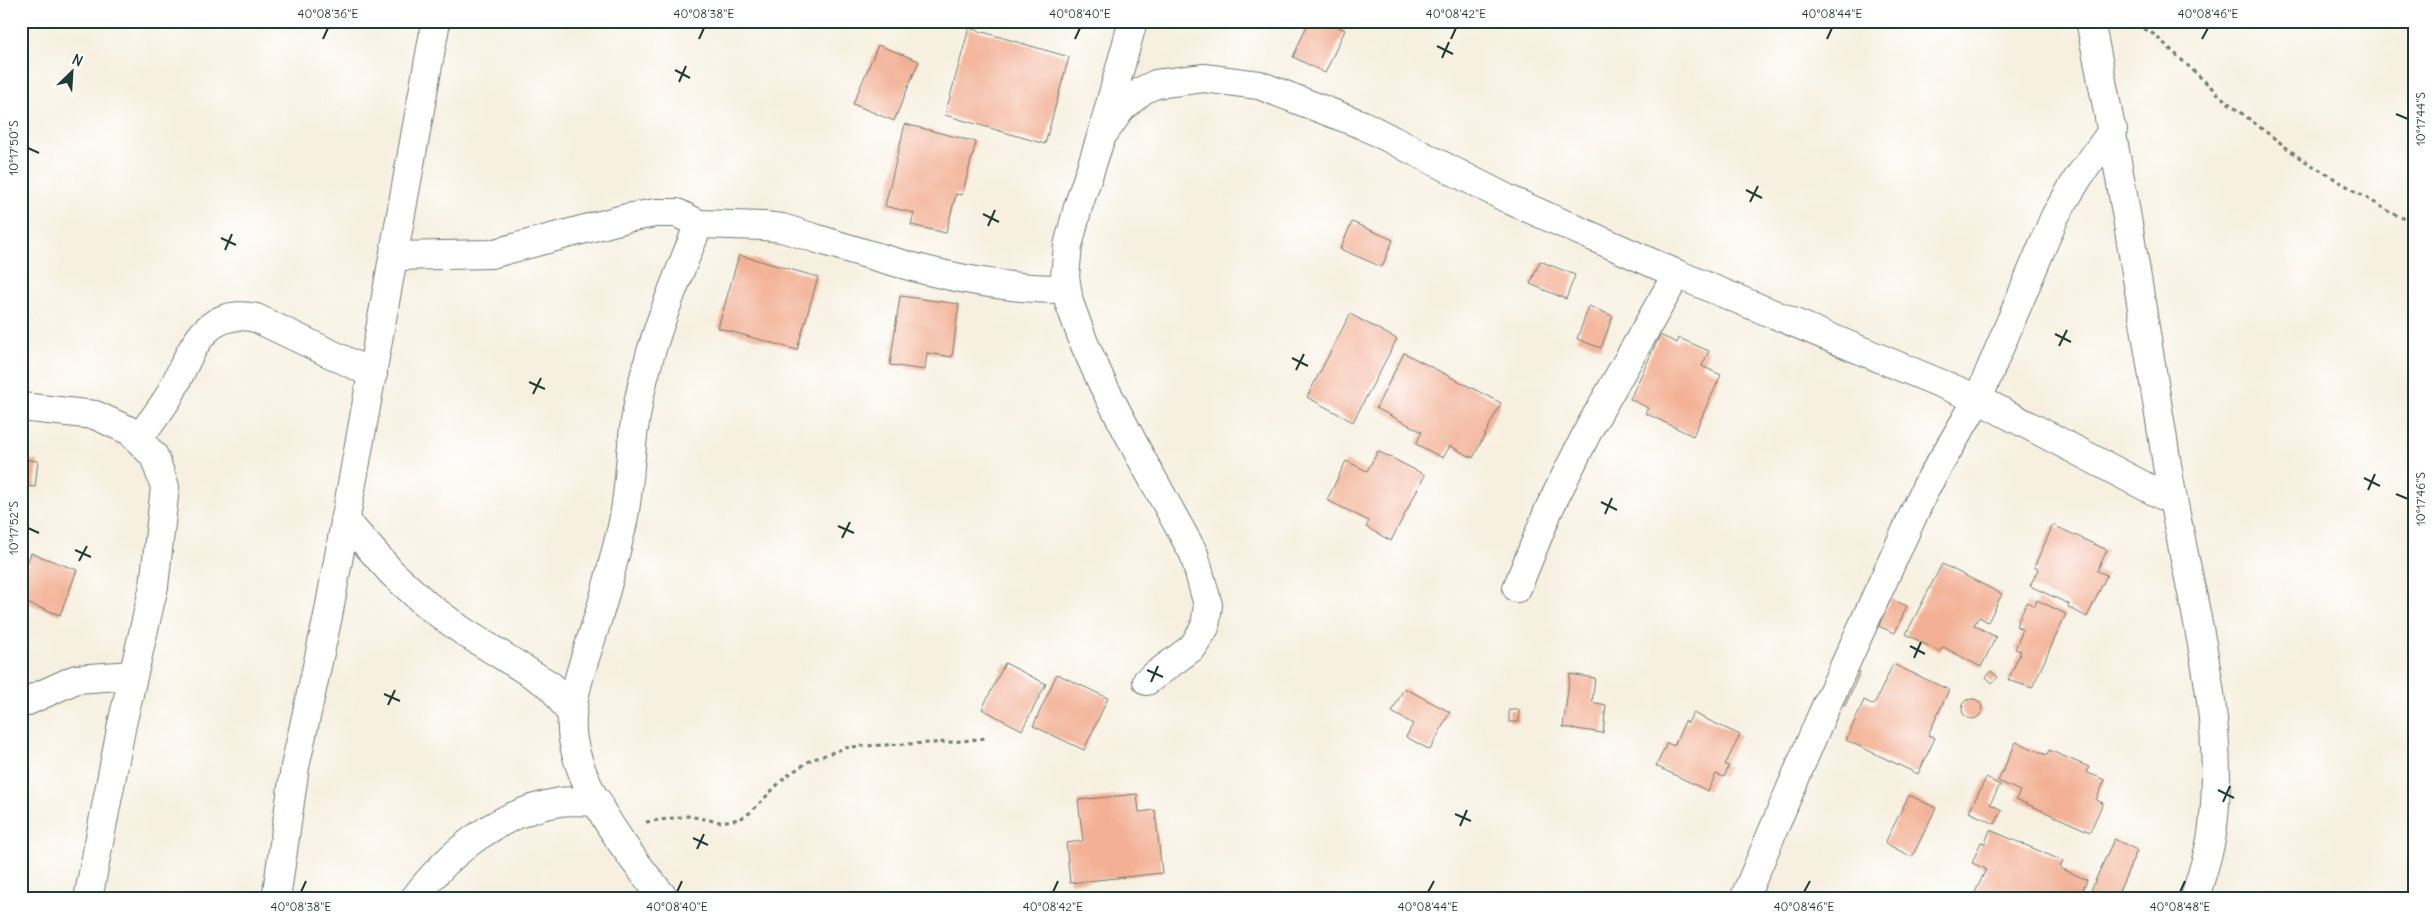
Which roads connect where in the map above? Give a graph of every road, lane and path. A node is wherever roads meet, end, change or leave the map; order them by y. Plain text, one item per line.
1 (436, 21) edge
2 (1133, 21) edge
3 (2090, 21) edge
4 (2130, 21) edge
5 (2113, 130) junction
6 (1101, 137) junction
7 (2414, 223) edge
8 (699, 224) junction
9 (394, 256) junction
10 (1677, 274) junction
11 (1066, 289) junction
12 (373, 374) junction
13 (1978, 399) junction
14 (21, 407) edge
15 (138, 439) junction
16 (2173, 501) junction
17 (345, 520) junction
18 (1517, 588) dead end
19 (133, 674) junction
20 (1147, 681) dead end
21 (21, 704) edge
22 (570, 712) junction
23 (988, 738) dead end
24 (598, 802) junction
25 (613, 829) junction
26 (88, 899) edge
27 (276, 899) edge
28 (414, 899) edge
29 (665, 899) edge
30 (1744, 899) edge
31 (2195, 899) edge

1 - 9 street
2 - 6 street
3 - 5 street
4 - 7 path
5 - 13 street
5 - 16 street
6 - 10 street
6 - 11 street
8 - 9 street
8 - 11 street
8 - 22 street
9 - 12 street
10 - 13 street
10 - 18 street
11 - 20 street
12 - 15 street
12 - 17 street
13 - 16 street
13 - 30 street
14 - 15 street
15 - 19 street
16 - 31 street
17 - 22 street
17 - 27 street
19 - 21 street
19 - 26 street
22 - 24 street
23 - 25 path
24 - 25 street
24 - 28 street
25 - 29 street

